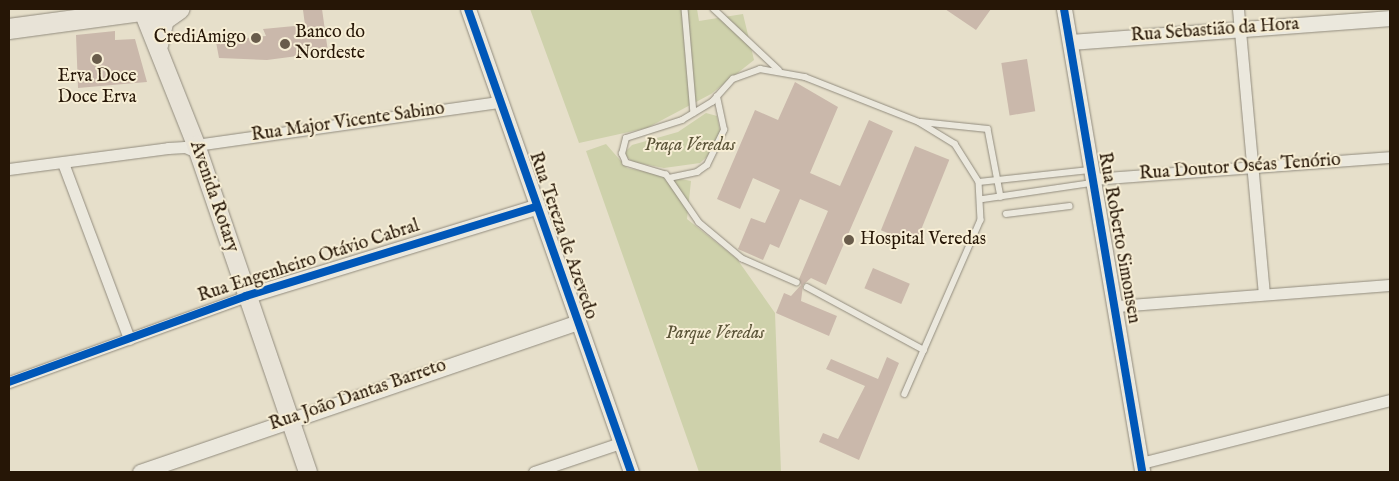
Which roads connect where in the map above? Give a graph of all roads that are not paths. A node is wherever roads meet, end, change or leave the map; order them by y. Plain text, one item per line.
1 (147, 9) edge
2 (180, 9) edge
3 (468, 9) edge
4 (685, 9) edge
5 (714, 9) edge
6 (1064, 9) edge
7 (1238, 9) edge
8 (1390, 18) edge
9 (9, 29) edge
10 (1240, 29) junction
11 (1071, 42) junction
12 (158, 45) junction
13 (779, 70) junction
14 (717, 97) junction
15 (500, 102) junction
16 (694, 113) junction
17 (919, 122) junction
18 (188, 124) junction
19 (168, 148) junction
20 (198, 149) junction
21 (1390, 157) edge
22 (64, 163) junction
23 (1250, 168) junction
24 (9, 169) edge
25 (1091, 177) junction
26 (670, 178) junction
27 (997, 180) junction
28 (979, 182) junction
29 (1001, 197) junction
30 (983, 199) junction
31 (535, 206) junction
32 (1070, 206) dead end
33 (1006, 214) dead end
34 (797, 284) dead end
35 (1390, 285) edge
36 (807, 287) dead end
37 (1264, 293) junction
38 (246, 296) junction
39 (1116, 306) junction
40 (576, 323) junction
41 (129, 339) junction
42 (924, 350) junction
43 (9, 382) edge
44 (905, 394) dead end
45 (1390, 400) edge
46 (289, 419) junction
47 (620, 443) junction
48 (1141, 468) edge
49 (140, 472) edge
50 (308, 472) edge
51 (538, 472) edge
52 (631, 472) edge

1 - 9 highway
1 - 12 main road, Avenida Rotary
2 - 12 highway
3 - 15 street, Rua Tereza de Azevedo
4 - 16 lane
5 - 13 lane
6 - 11 street, Rua Roberto Simonsen
7 - 10 street
8 - 10 street, Rua Sebastião da Hora
10 - 11 street, Rua Sebastião da Hora
10 - 23 street
11 - 25 street, Rua Roberto Simonsen
12 - 18 main road, Avenida Rotary
13 - 14 lane
13 - 17 lane
14 - 16 lane
14 - 26 lane
15 - 20 street, Rua Major Vicente Sabino
15 - 31 street, Rua Tereza de Azevedo
16 - 26 lane
17 - 27 lane
17 - 28 lane
18 - 19 street
18 - 20 main road, Avenida Rotary
19 - 20 street, Rua Major Vicente Sabino
19 - 22 street, Rua Major Vicente Sabino
20 - 38 main road, Avenida Rotary
21 - 23 street, Rua Doutor Oséas Tenório
22 - 24 street, Rua Major Vicente Sabino
22 - 41 street
23 - 25 street, Rua Doutor Oséas Tenório
23 - 37 street
25 - 27 lane
25 - 29 lane
25 - 39 street, Rua Roberto Simonsen
26 - 34 lane
27 - 28 lane
27 - 29 lane
28 - 30 lane
29 - 30 lane
30 - 42 lane
31 - 38 street, Rua Engenheiro Otávio Cabral
31 - 40 street, Rua Tereza de Azevedo
32 - 33 lane
35 - 37 street
36 - 42 lane
37 - 39 street
38 - 41 street, Rua Engenheiro Otávio Cabral
38 - 46 main road, Avenida Rotary
39 - 48 street, Rua Roberto Simonsen
40 - 46 street, Rua João Dantas Barreto
40 - 47 street, Rua Tereza de Azevedo
41 - 43 street, Rua Engenheiro Otávio Cabral
42 - 44 lane
45 - 48 street
46 - 49 street, Rua João Dantas Barreto
46 - 50 main road, Avenida Rotary
47 - 51 street
47 - 52 street, Rua Tereza de Azevedo

